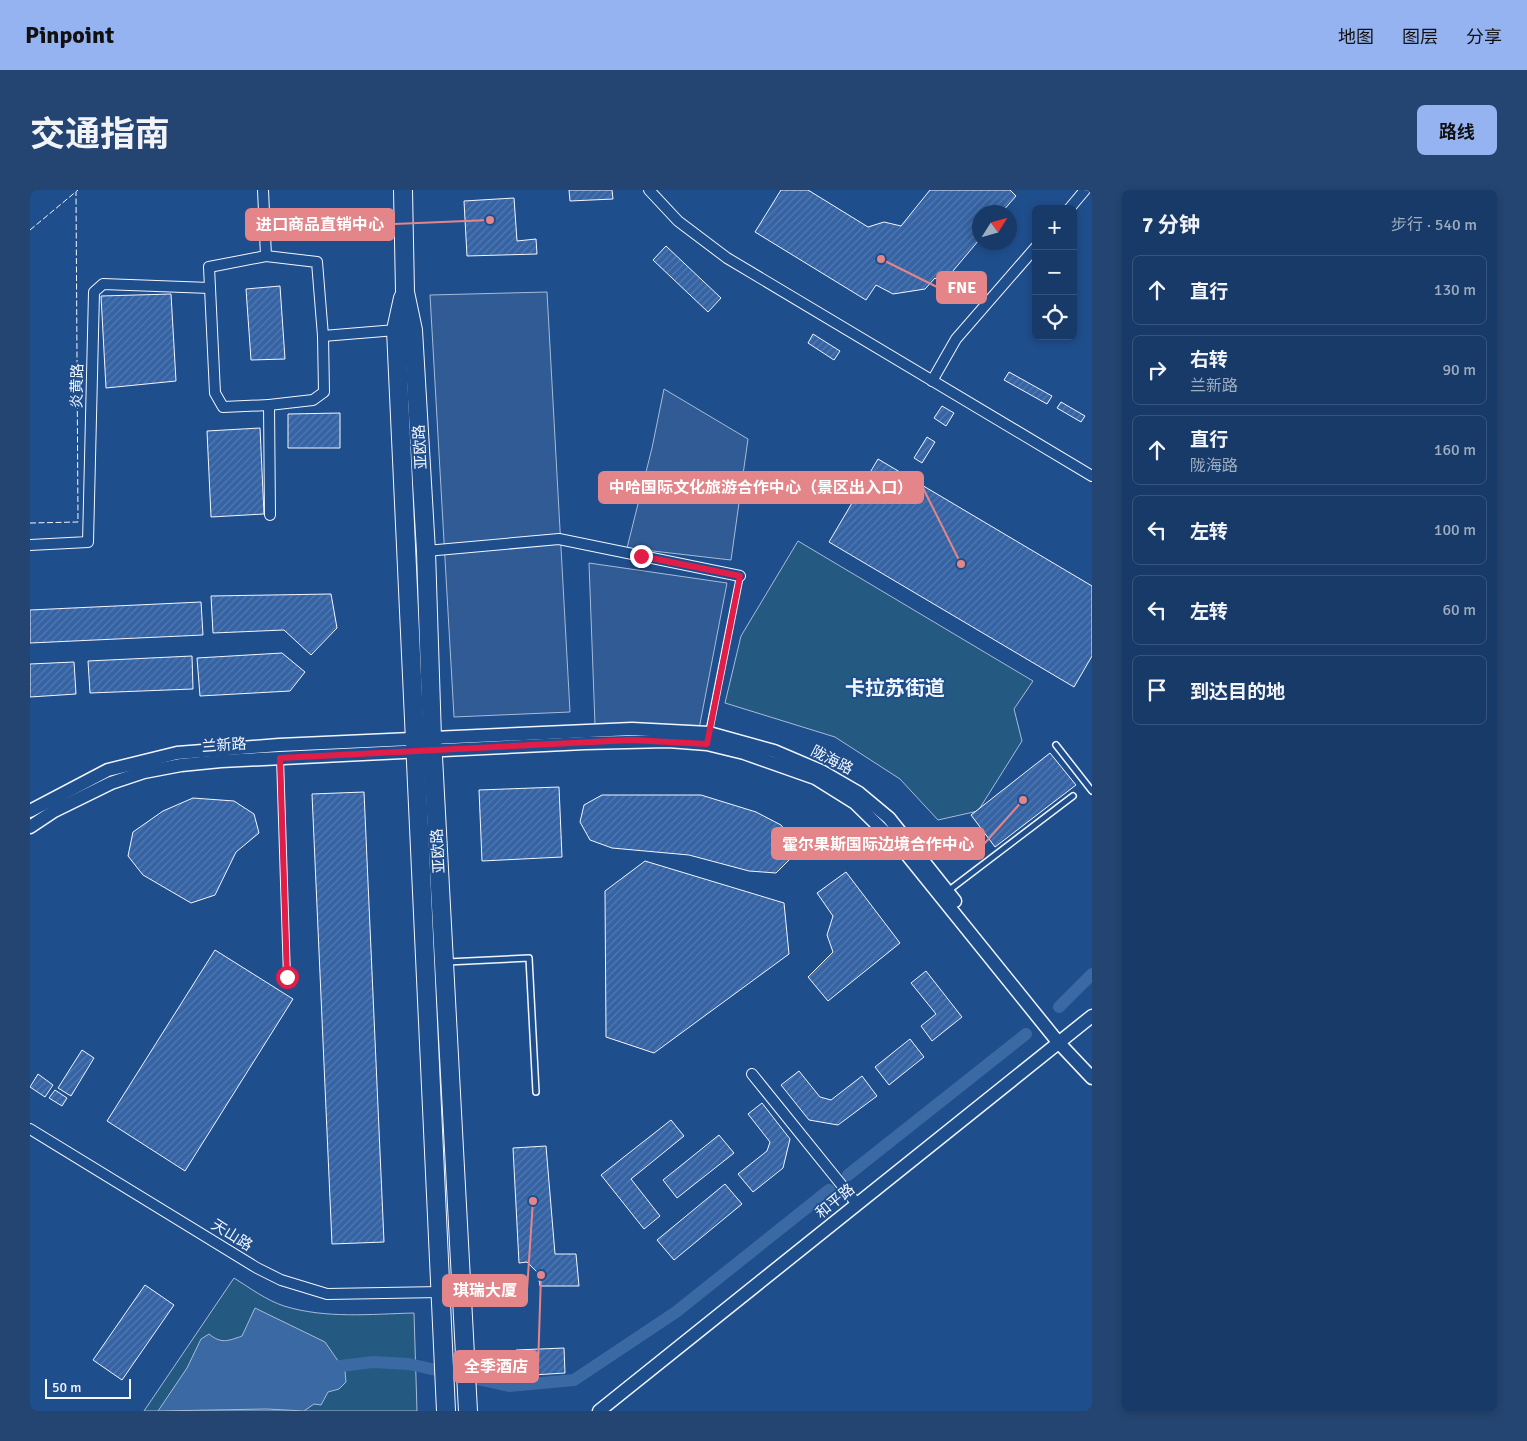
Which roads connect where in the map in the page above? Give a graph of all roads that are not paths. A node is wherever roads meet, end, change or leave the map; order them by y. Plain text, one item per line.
1 (263, 190) edge
2 (403, 190) edge
3 (649, 190) edge
4 (1085, 190) edge
5 (1072, 205) edge
6 (1033, 250) edge
7 (266, 256) junction
8 (210, 288) junction
9 (405, 292) junction
10 (396, 330) junction
11 (323, 336) junction
12 (932, 381) junction
13 (269, 405) junction
14 (1092, 476) edge
15 (270, 515) dead end
16 (30, 545) edge
17 (426, 551) junction
18 (740, 576) joint
19 (708, 739) junction
20 (279, 745) junction
21 (415, 745) junction
22 (433, 745) junction
23 (1056, 745) dead end
24 (280, 758) junction
25 (1092, 791) edge
26 (1073, 796) dead end
27 (30, 811) edge
28 (30, 827) edge
29 (948, 892) junction
30 (444, 962) junction
31 (287, 977) dead end
32 (1092, 1016) edge
33 (1061, 1040) junction
34 (752, 1074) dead end
35 (1089, 1075) edge
36 (536, 1092) dead end
37 (30, 1128) edge
38 (857, 1204) junction
39 (441, 1292) junction
40 (446, 1411) edge
41 (468, 1411) edge
42 (598, 1411) edge

1 - 7 street
2 - 9 highway, 亚欧路
3 - 12 street
4 - 5 street
6 - 12 street
7 - 8 street
7 - 11 street
8 - 13 street
8 - 16 street, 炎黄路
9 - 10 highway, 亚欧路
9 - 17 highway, 亚欧路
10 - 11 street
10 - 21 highway, 亚欧路
11 - 13 street
12 - 14 street
13 - 15 street
17 - 18 street
17 - 22 highway, 亚欧路
18 - 19 lane
19 - 22 street, 陇海路
19 - 29 street, 陇海路
19 - 33 street, 陇海路
20 - 21 street, 兰新路
20 - 24 lane
20 - 27 street, 兰新路
21 - 22 street, 兰新路
21 - 24 street, 兰新路
21 - 39 highway, 亚欧路
22 - 30 highway, 亚欧路
23 - 25 lane
24 - 28 street, 兰新路
24 - 31 lane
26 - 29 lane
29 - 33 street, 陇海路
30 - 36 lane
30 - 41 highway, 亚欧路
32 - 33 street, 和平路
33 - 35 street, 陇海路
33 - 38 street, 和平路
34 - 38 street
37 - 39 street, 天山路
38 - 42 street, 和平路
39 - 40 highway, 亚欧路

